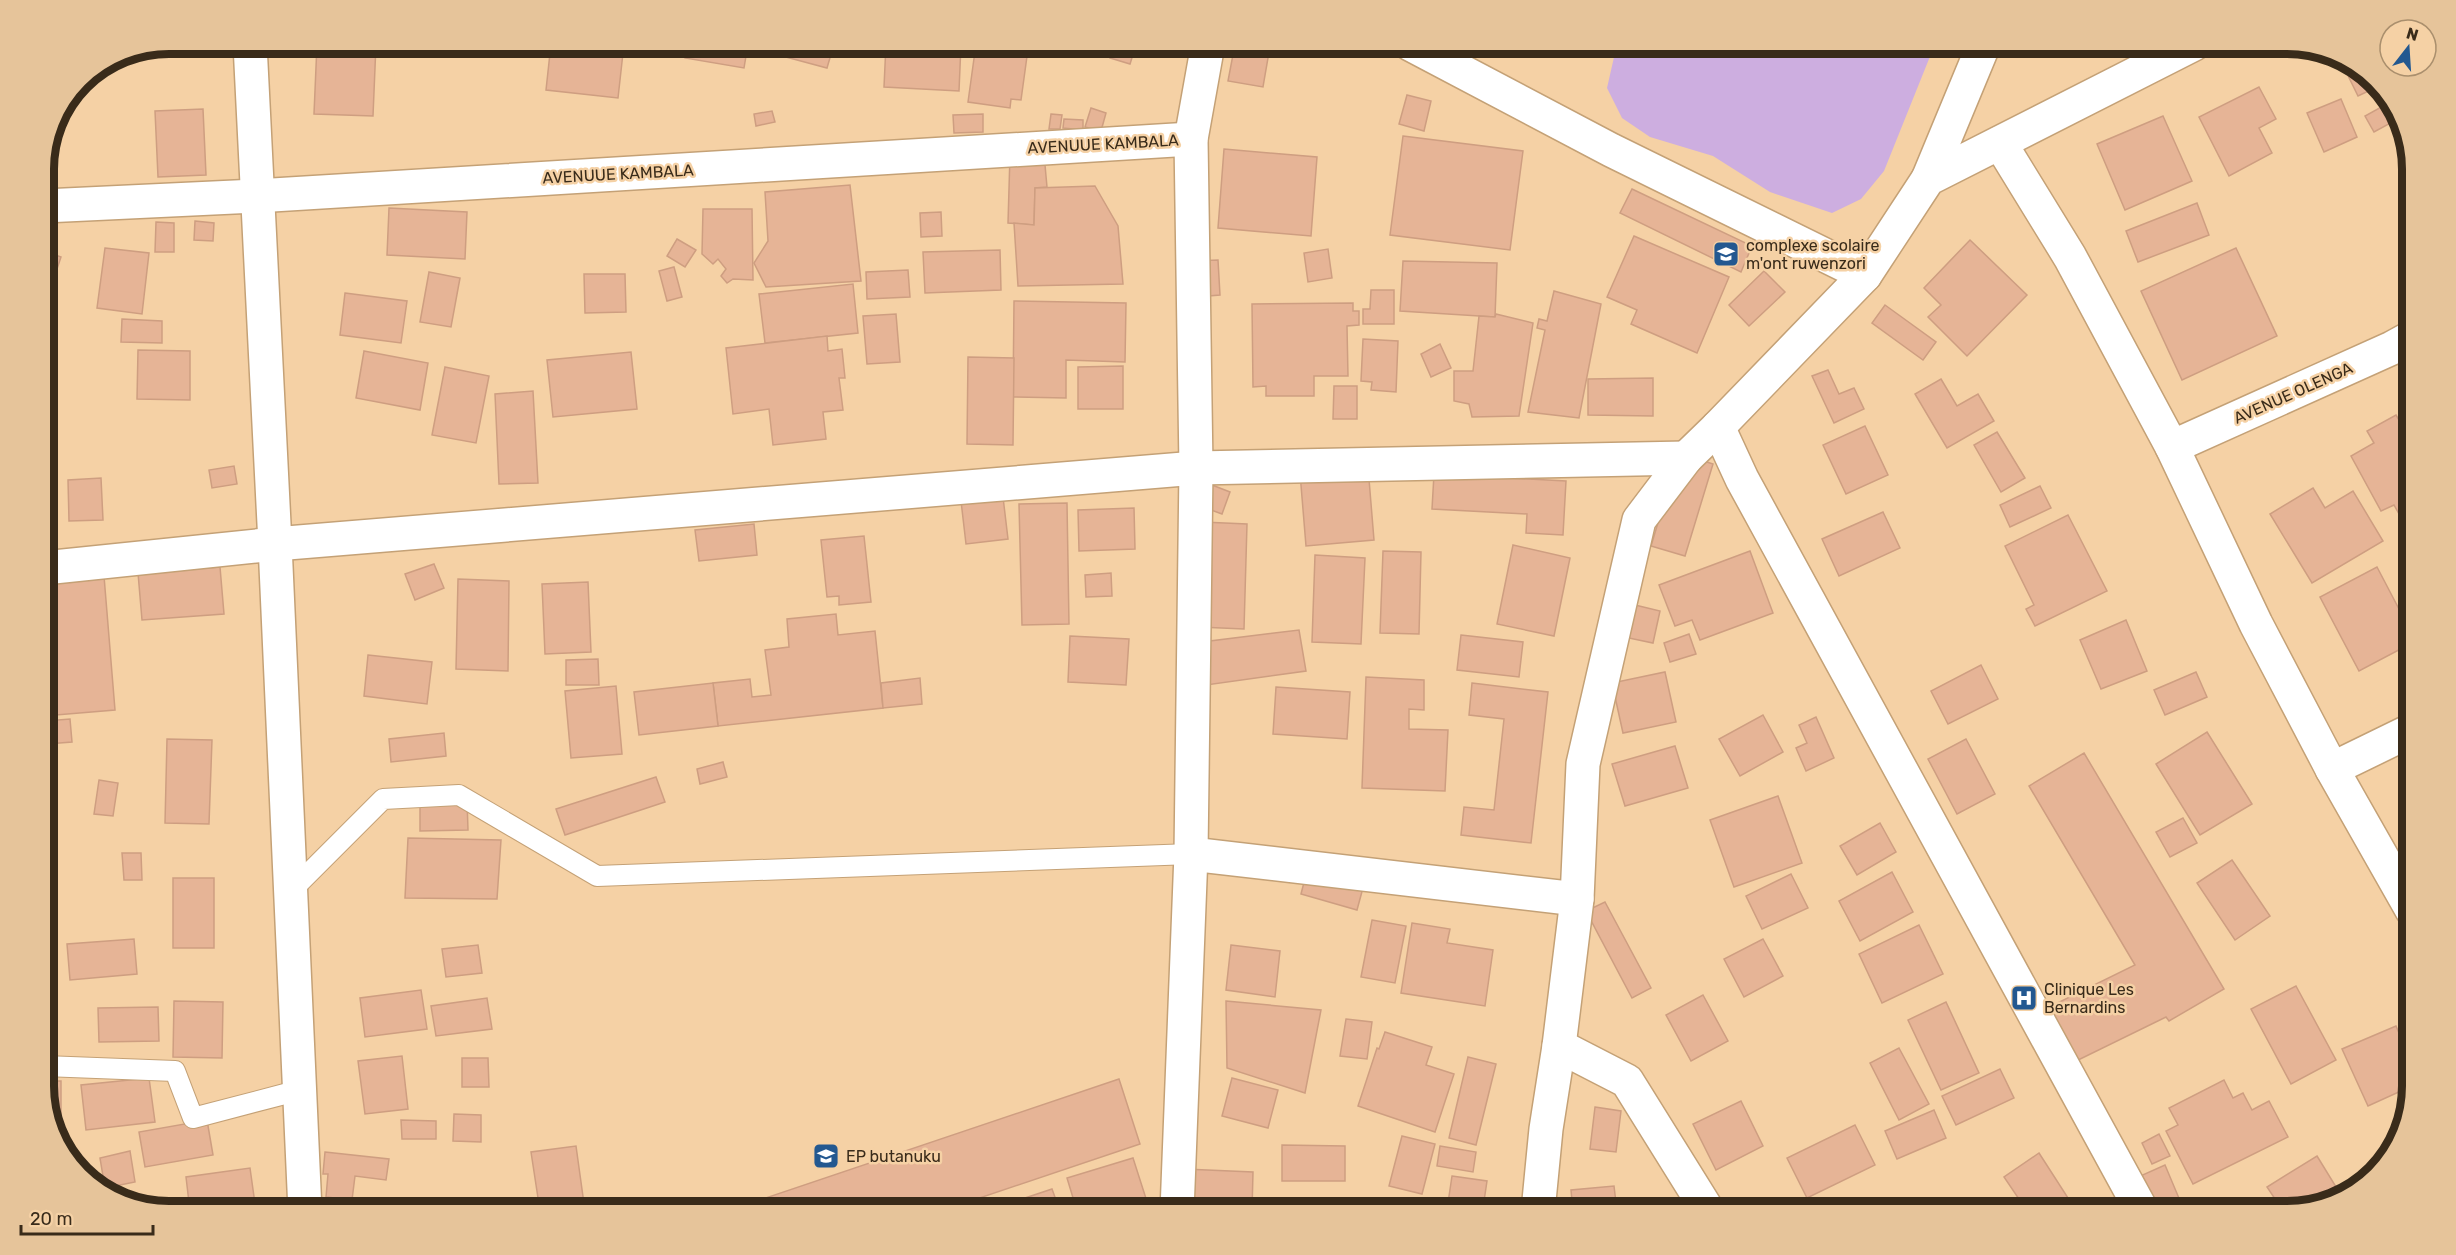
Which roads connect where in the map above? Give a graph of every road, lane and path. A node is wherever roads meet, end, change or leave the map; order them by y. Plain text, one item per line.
1 (250, 54) edge
2 (1206, 54) edge
3 (1429, 54) edge
4 (1979, 54) edge
5 (2174, 54) edge
6 (1191, 139) junction
7 (2000, 143) junction
8 (1928, 179) junction
9 (256, 195) junction
10 (54, 205) edge
11 (1865, 275) junction
12 (2402, 342) edge
13 (1718, 427) junction
14 (2172, 447) junction
15 (1686, 458) junction
16 (1196, 468) junction
17 (275, 544) junction
18 (54, 567) edge
19 (2402, 735) edge
20 (2332, 770) junction
21 (1191, 854) junction
22 (291, 891) junction
23 (2402, 892) edge
24 (1577, 899) junction
25 (1559, 1046) junction
26 (54, 1066) edge
27 (300, 1090) junction
28 (305, 1201) edge
29 (1178, 1201) edge
30 (1539, 1201) edge
31 (1701, 1201) edge
32 (2136, 1201) edge

1 - 9 street
2 - 6 street
3 - 11 street
4 - 8 street
5 - 7 street
6 - 9 street, AVENUUE KAMBALA
6 - 16 street
7 - 8 street
7 - 14 street
8 - 11 street
9 - 10 street, AVENUUE KAMBALA
9 - 17 street
11 - 13 street
12 - 14 street, AVENUE OLENGA
13 - 15 street
13 - 32 street
14 - 20 street
15 - 16 street
15 - 24 street
16 - 17 street
16 - 21 street
17 - 18 street
17 - 22 street
19 - 20 street
20 - 23 street
21 - 22 lane
21 - 24 street
21 - 29 street
22 - 27 street
24 - 25 street
25 - 30 street
25 - 31 street
26 - 27 lane
27 - 28 street

